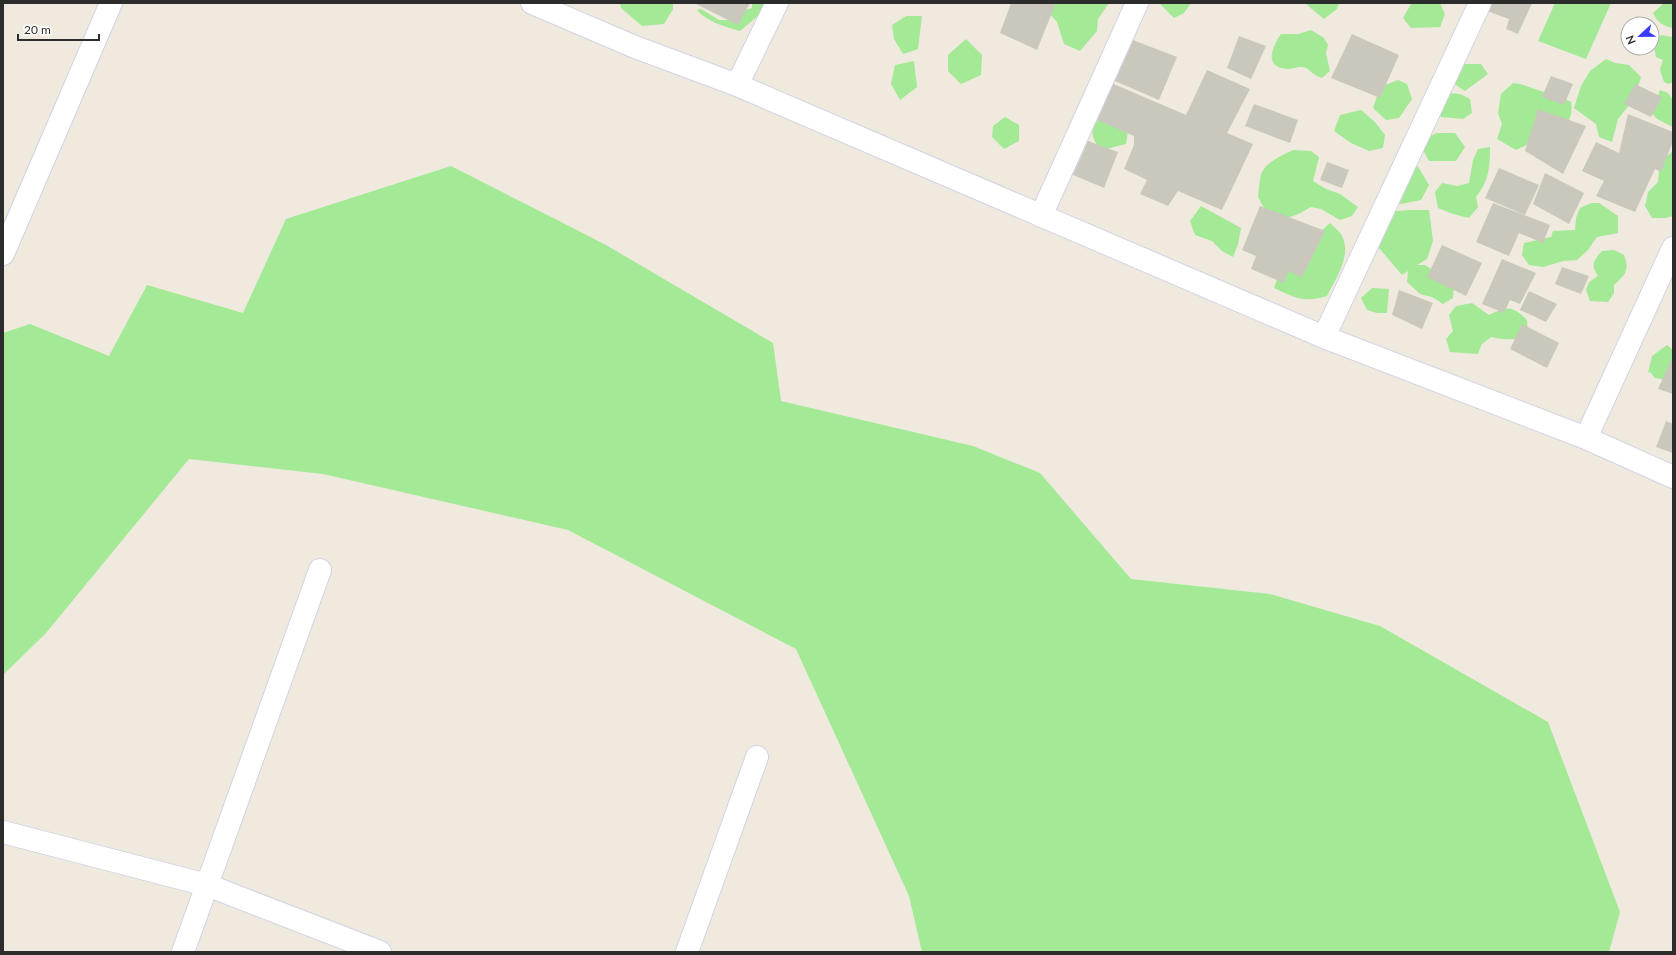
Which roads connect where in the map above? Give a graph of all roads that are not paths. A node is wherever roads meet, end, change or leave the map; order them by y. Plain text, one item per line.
1 (111, 3) edge
2 (532, 3) edge
3 (777, 3) edge
4 (1137, 3) edge
5 (1480, 3) edge
6 (737, 85) junction
7 (1041, 216) junction
8 (1673, 248) edge
9 (3, 254) edge
10 (1324, 337) junction
11 (1586, 438) junction
12 (1673, 478) edge
13 (320, 570) dead end
14 (757, 757) dead end
15 (3, 832) edge
16 (207, 885) junction
17 (183, 952) edge
18 (380, 952) edge
19 (687, 952) edge

1 - 9 street
2 - 6 street
3 - 6 street
4 - 7 street
5 - 10 street
6 - 7 street
7 - 10 street
8 - 11 street
10 - 11 street
11 - 12 street
13 - 16 street
14 - 19 street
15 - 16 street
16 - 17 street
16 - 18 street

